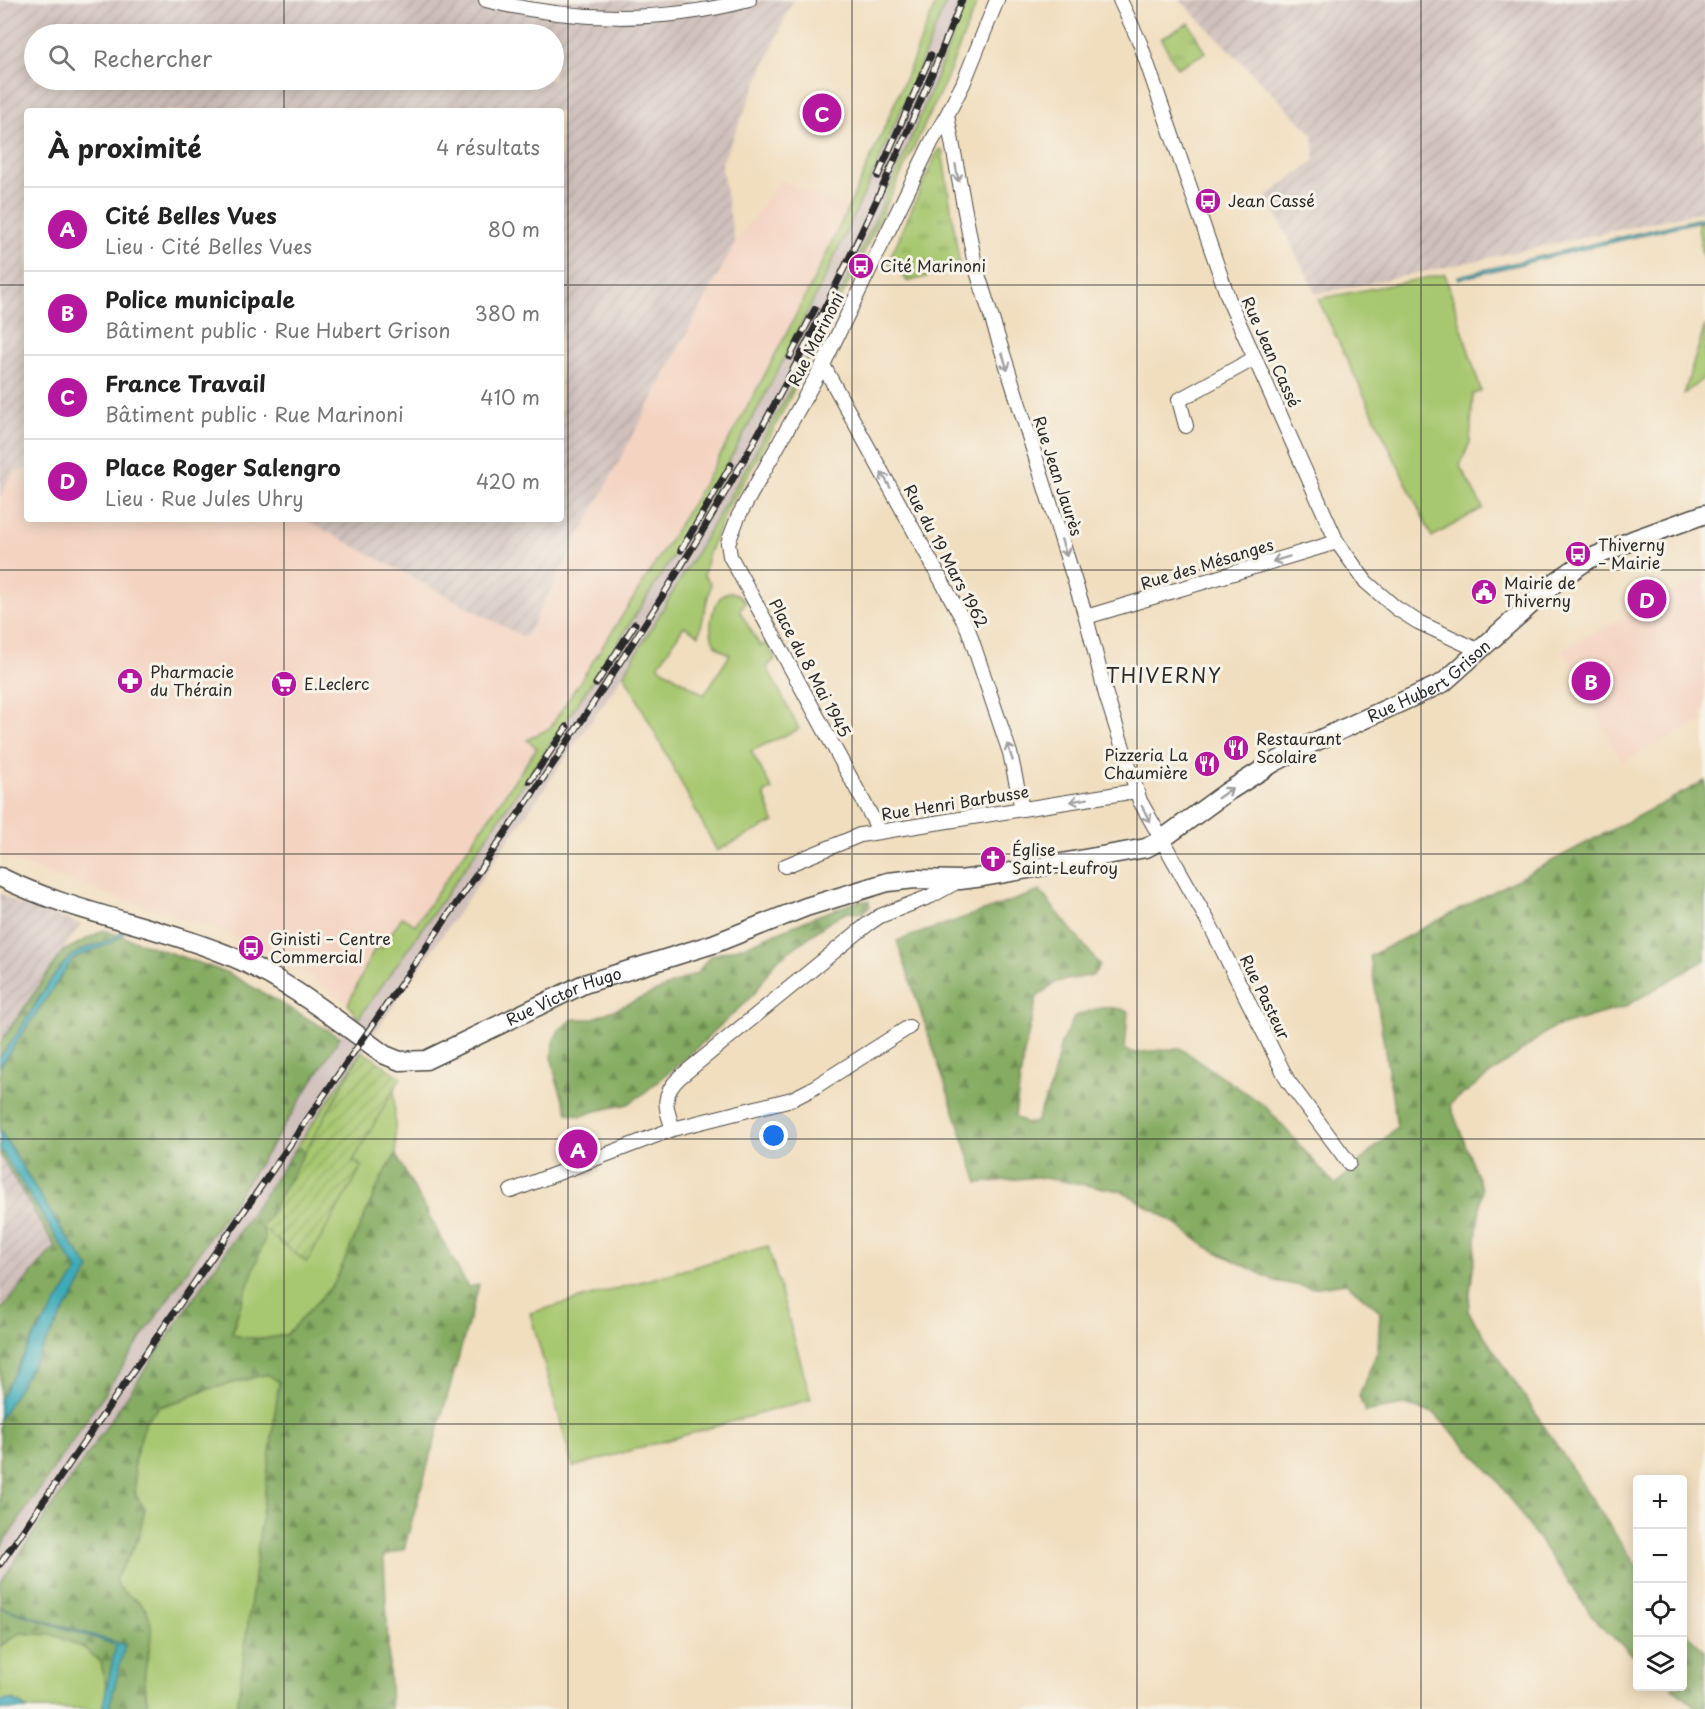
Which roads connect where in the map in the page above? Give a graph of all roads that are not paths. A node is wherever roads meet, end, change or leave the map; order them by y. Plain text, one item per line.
1 (486, 0) edge
2 (749, 0) edge
3 (997, 0) edge
4 (1120, 0) edge
5 (949, 112) junction
6 (1255, 358) junction
7 (823, 365) junction
8 (1186, 426) dead end
9 (1705, 514) edge
10 (738, 517) joint
11 (1337, 542) junction
12 (1086, 617) junction
13 (1480, 651) junction
14 (1136, 791) junction
15 (1022, 809) junction
16 (880, 832) junction
17 (1161, 840) junction
18 (784, 866) dead end
19 (1, 877) edge
20 (960, 880) junction
21 (909, 1027) dead end
22 (673, 1129) junction
23 (1349, 1163) dead end
24 (511, 1191) dead end

1 - 2 street
3 - 5 street, Rue Marinoni
4 - 6 street, Rue Jean Cassé
5 - 7 street, Rue Marinoni
5 -> 12 street, Rue Jean Jaurès
6 - 8 street
6 - 11 street, Rue Jean Cassé
7 - 10 street, Rue Marinoni
15 -> 7 street, Rue du 19 Mars 1962
9 - 13 street, Rue Hubert Grison
10 - 16 street, Place du 8 Mai 1945
11 -> 12 street, Rue des Mésanges
11 - 13 street, Rue Jean Cassé
12 - 14 street, Rue Jean Jaurès
17 -> 13 street, Rue Hubert Grison
14 -> 15 street, Rue Henri Barbusse
14 -> 17 street, Rue Jean Jaurès
15 - 16 street, Rue Henri Barbusse
16 - 18 street, Rue Henri Barbusse
17 - 20 street, Rue Victor Hugo
17 - 23 street, Rue Pasteur
19 - 20 street, Rue Victor Hugo
20 - 22 street
21 - 22 street
22 - 24 street

